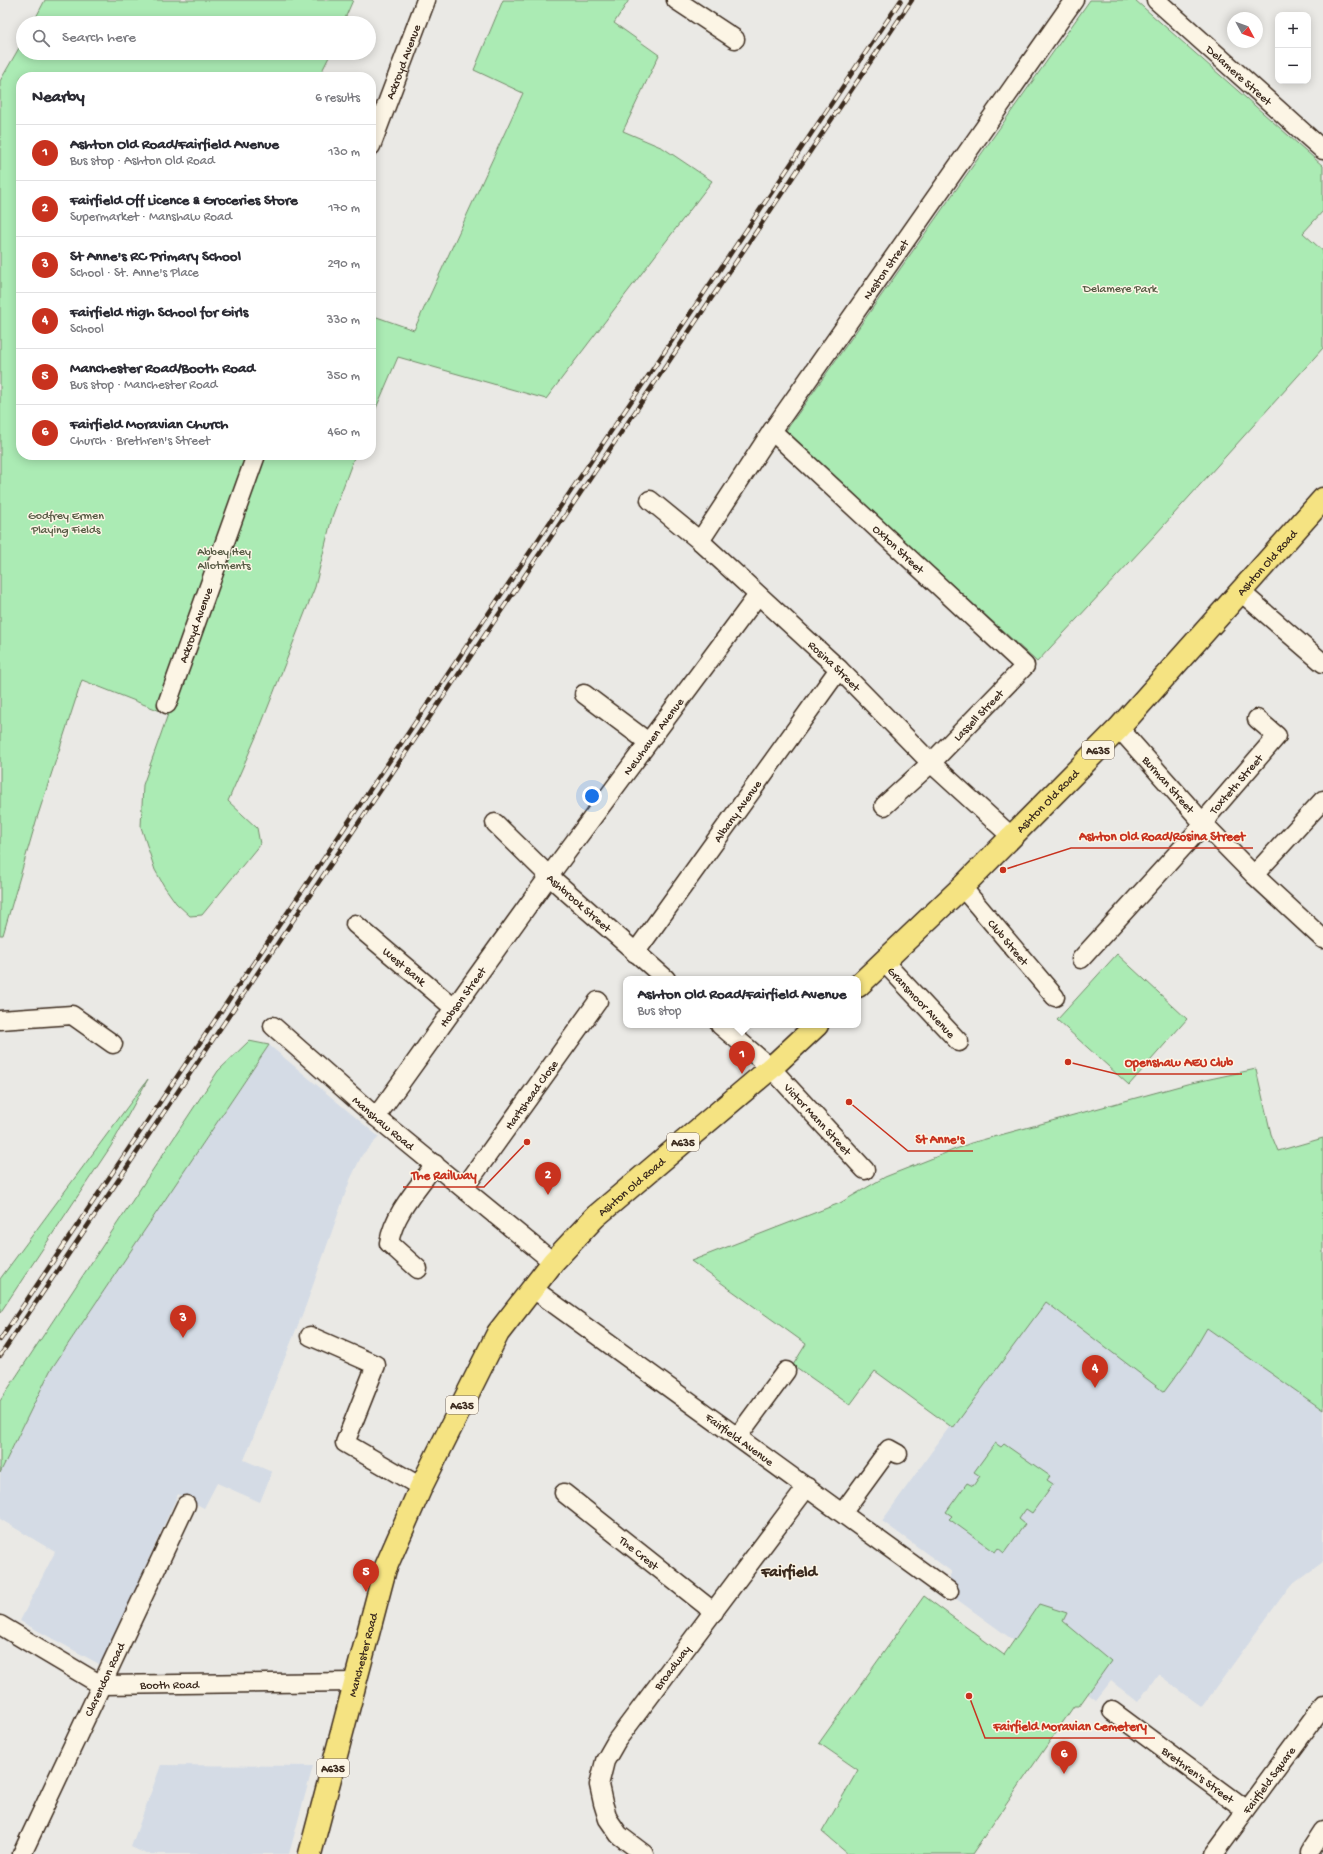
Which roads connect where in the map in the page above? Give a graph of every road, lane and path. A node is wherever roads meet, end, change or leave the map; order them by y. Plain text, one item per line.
1 (426, 0) edge
2 (676, 0) edge
3 (1074, 0) edge
4 (1156, 0) edge
5 (735, 39) dead end
6 (376, 133) edge
7 (1323, 150) edge
8 (772, 431) junction
9 (254, 460) edge
10 (1323, 499) edge
11 (650, 500) dead end
12 (700, 541) junction
13 (1240, 592) junction
14 (758, 595) junction
15 (1323, 663) edge
16 (1025, 666) joint
17 (839, 669) junction
18 (584, 694) dead end
19 (166, 704) dead end
20 (1257, 718) dead end
21 (1119, 728) junction
22 (648, 742) junction
23 (931, 764) junction
24 (1323, 800) edge
25 (884, 806) dead end
26 (495, 823) dead end
27 (1204, 824) junction
28 (1012, 837) junction
29 (1254, 875) junction
30 (549, 876) junction
31 (962, 887) junction
32 (355, 924) dead end
33 (1323, 939) edge
34 (635, 953) junction
35 (1081, 959) dead end
36 (884, 962) junction
37 (662, 976) edge
38 (861, 983) edge
39 (1055, 997) dead end
40 (598, 1001) dead end
41 (454, 1008) junction
42 (0, 1020) edge
43 (273, 1026) dead end
44 (724, 1028) edge
45 (814, 1028) edge
46 (959, 1042) dead end
47 (113, 1044) dead end
48 (771, 1068) junction
49 (376, 1117) junction
50 (435, 1164) junction
51 (865, 1170) dead end
52 (464, 1188) junction
53 (553, 1262) junction
54 (418, 1270) dead end
55 (532, 1288) junction
56 (498, 1333) joint
57 (310, 1336) dead end
58 (786, 1371) dead end
59 (738, 1436) junction
60 (898, 1454) dead end
61 (421, 1487) junction
62 (807, 1487) junction
63 (564, 1493) dead end
64 (186, 1505) dead end
65 (843, 1512) junction
66 (949, 1591) dead end
67 (714, 1612) junction
68 (0, 1625) edge
69 (356, 1682) junction
70 (101, 1685) junction
71 (1323, 1706) edge
72 (1112, 1711) dead end
73 (1246, 1810) junction
74 (1323, 1831) edge
75 (22, 1854) edge
76 (310, 1854) edge
77 (644, 1854) edge
78 (1214, 1854) edge
79 (1308, 1854) edge

1 - 6 street, Ackroyd Avenue
2 - 5 street
3 - 8 street, Neston Street
4 - 7 street, Delamere Street
8 - 12 street, Neston Street
8 - 16 street, Oxton Street
9 - 19 street, Ackroyd Avenue
10 - 13 highway, Ashton Old Road / A635
11 - 12 street, Rosina Street
12 - 14 street, Rosina Street
13 - 15 street
13 - 21 highway, Ashton Old Road / A635
14 - 17 street, Rosina Street
14 - 22 street, Newhaven Avenue
16 - 23 street, Lassell Street
17 - 23 street, Rosina Street
17 - 34 street, Albany Avenue
18 - 22 street
20 - 27 street, Toxteth Street
21 - 27 street, Burman Street
21 - 28 highway, Ashton Old Road / A635
22 - 30 street, Newhaven Avenue
23 - 25 street, Lassell Street
23 - 28 street, Rosina Street
24 - 29 street
26 - 30 street, Ashbrook Street
27 - 29 street, Burman Street
27 - 35 street, Toxteth Street
28 - 31 highway, Ashton Old Road / A635
29 - 33 street, Burman Street
30 - 34 street, Ashbrook Street
30 - 41 street, Hobson Street
31 - 36 highway, Ashton Old Road / A635
31 - 39 street, Club Street
32 - 41 street, West Bank
34 - 37 street, Ashbrook Street
36 - 38 highway, Ashton Old Road / A635
36 - 46 street, Gransmoor Avenue
40 - 52 street, Hartshead Close
41 - 49 street, Hobson Street
42 - 47 street
43 - 49 street, Manshaw Road
44 - 48 street
45 - 48 highway, Ashton Old Road / A635
48 - 51 street, Victor Mann Street
48 - 53 highway, Ashton Old Road / A635
49 - 50 street, Manshaw Road
50 - 52 street, Manshaw Road
50 - 54 street
52 - 53 street, Manshaw Road
53 - 55 highway, Ashton Old Road / A635
55 - 56 highway, Ashton Old Road / A635
55 - 59 street, Fairfield Avenue
56 - 61 highway, Manchester Road / A635
57 - 61 street
58 - 59 street
59 - 62 street, Fairfield Avenue
60 - 65 street
61 - 69 highway, Manchester Road / A635
62 - 65 street, Fairfield Avenue
62 - 67 street, Broadway
63 - 67 street, The Crest
64 - 70 street, Clarendon Road
65 - 66 street, Fairfield Avenue
67 - 77 street, Broadway
68 - 70 street
69 - 70 street, Booth Road
69 - 76 highway, Manchester Road / A635
70 - 75 street, Clarendon Road
71 - 73 street, Fairfield Square
72 - 73 street, Brethren's Street
73 - 78 street, Fairfield Square
74 - 79 street

